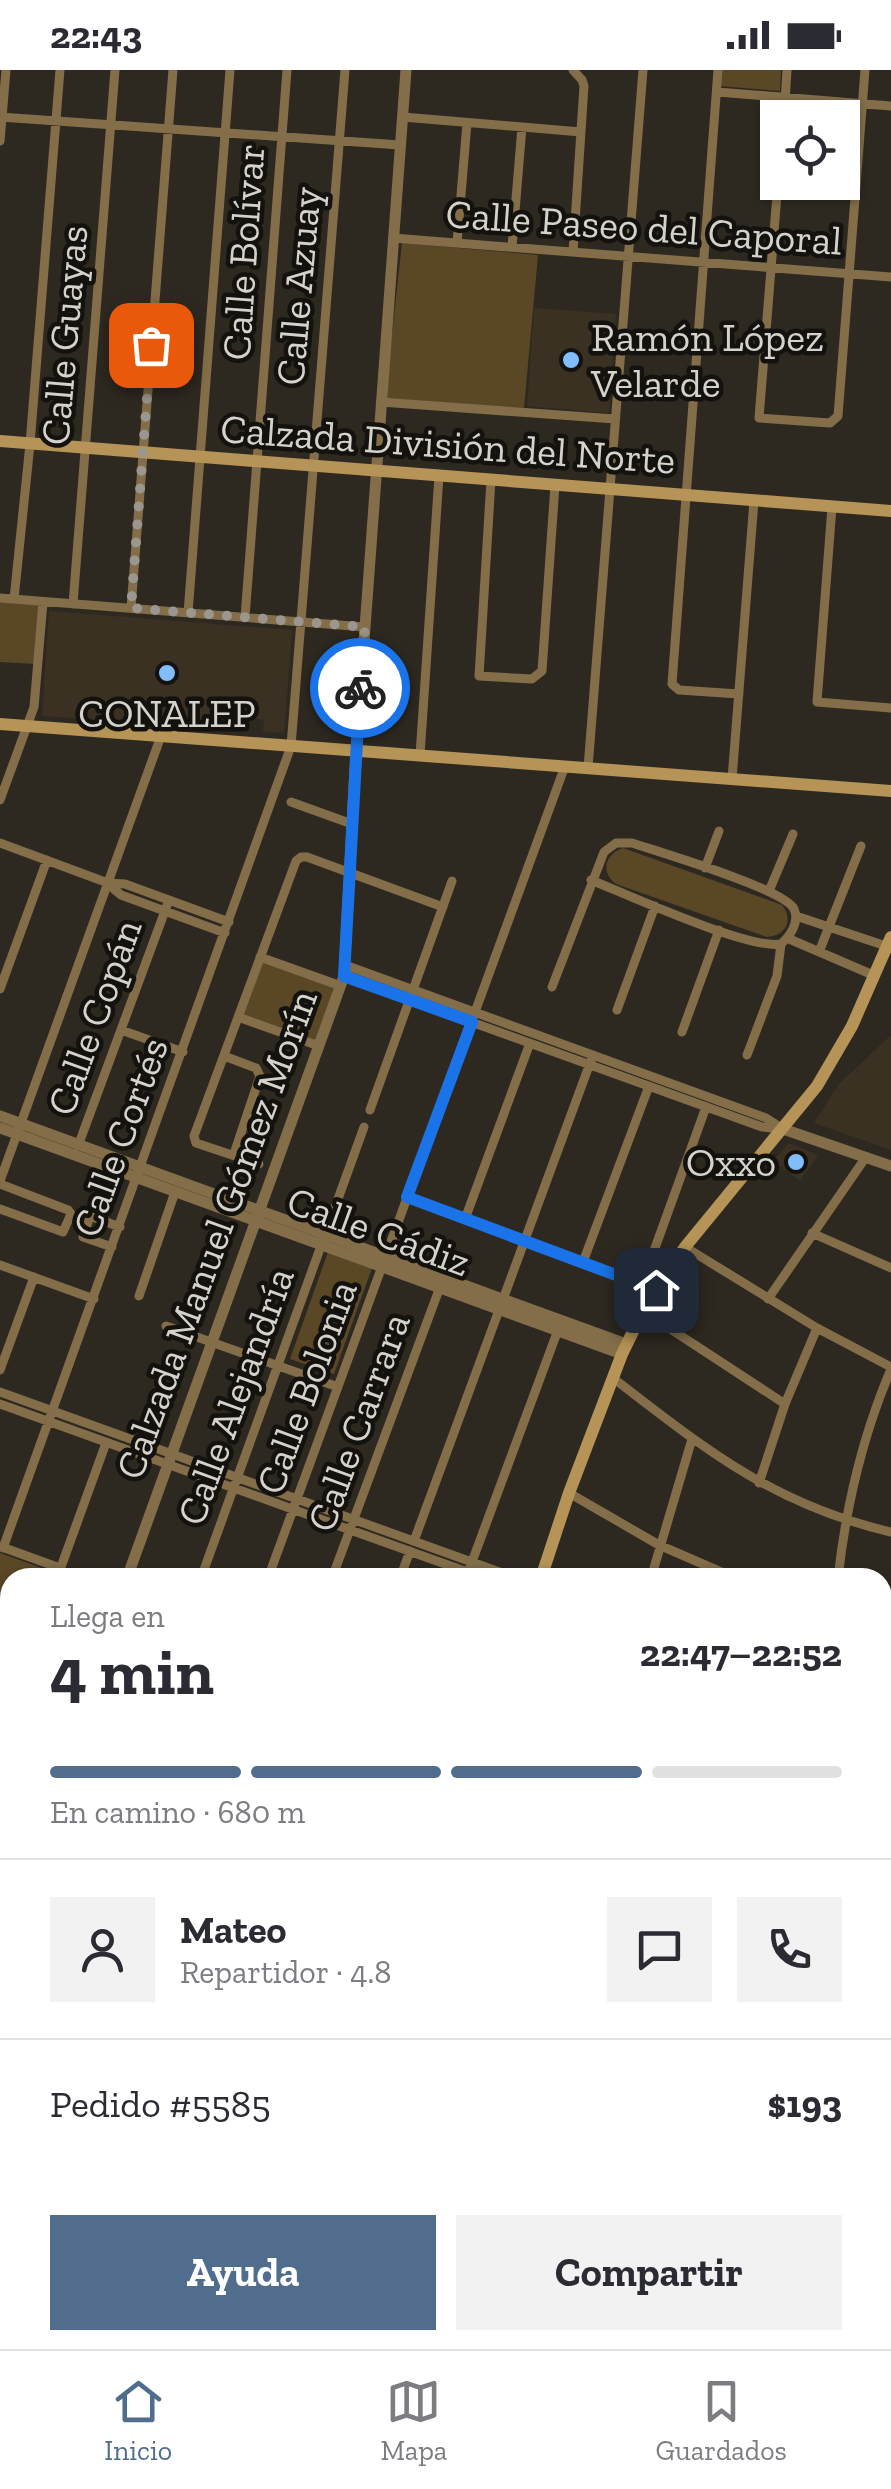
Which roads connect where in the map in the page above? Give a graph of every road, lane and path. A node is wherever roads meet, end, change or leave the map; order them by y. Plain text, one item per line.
1 (6, 70) edge
2 (60, 70) edge
3 (115, 70) edge
4 (172, 70) edge
5 (230, 70) edge
6 (287, 70) edge
7 (345, 70) edge
8 (406, 70) edge
9 (572, 70) edge
10 (643, 70) edge
11 (718, 70) edge
12 (786, 70) edge
13 (865, 70) edge
14 (717, 92) junction
15 (785, 97) junction
16 (785, 100) edge
17 (862, 102) junction
18 (891, 106) edge
19 (1, 117) edge
20 (402, 117) junction
21 (56, 120) junction
22 (467, 122) junction
23 (111, 124) junction
24 (522, 127) junction
25 (168, 129) junction
26 (581, 132) junction
27 (225, 133) junction
28 (282, 137) junction
29 (0, 141) edge
30 (340, 141) junction
31 (400, 146) junction
32 (777, 200) edge
33 (392, 238) junction
34 (458, 243) junction
35 (512, 247) junction
36 (572, 252) junction
37 (628, 256) junction
38 (704, 262) junction
39 (772, 268) junction
40 (848, 273) junction
41 (891, 276) edge
42 (381, 402) junction
43 (615, 419) junction
44 (0, 441) edge
45 (30, 444) junction
46 (85, 448) junction
47 (143, 453) junction
48 (200, 457) junction
49 (257, 462) junction
50 (314, 466) junction
51 (376, 471) junction
52 (439, 476) junction
53 (491, 480) junction
54 (555, 485) junction
55 (610, 489) junction
56 (686, 495) junction
57 (754, 500) junction
58 (832, 507) junction
59 (891, 512) edge
60 (0, 598) edge
61 (14, 600) junction
62 (43, 602) junction
63 (73, 604) junction
64 (131, 608) junction
65 (188, 613) junction
66 (245, 618) junction
67 (300, 622) junction
68 (365, 627) junction
69 (739, 694) junction
70 (891, 708) edge
71 (0, 724) edge
72 (27, 726) junction
73 (162, 736) junction
74 (291, 746) junction
75 (356, 750) junction
76 (420, 755) junction
77 (565, 766) junction
78 (588, 768) junction
79 (732, 779) junction
80 (891, 791) edge
81 (0, 800) edge
82 (292, 802) dead end
83 (352, 824) junction
84 (719, 831) dead end
85 (793, 834) dead end
86 (0, 843) edge
87 (862, 846) dead end
88 (47, 860) junction
89 (704, 868) junction
90 (350, 874) junction
91 (591, 880) junction
92 (452, 881) dead end
93 (108, 883) junction
94 (770, 891) junction
95 (167, 906) junction
96 (443, 906) junction
97 (656, 906) junction
98 (796, 916) junction
99 (227, 927) junction
100 (829, 927) junction
101 (718, 930) junction
102 (784, 941) junction
103 (889, 942) edge
104 (819, 952) junction
105 (260, 957) junction
106 (873, 975) junction
107 (343, 976) junction
108 (552, 987) dead end
109 (0, 989) edge
110 (411, 995) junction
111 (617, 1010) dead end
112 (238, 1017) junction
113 (473, 1017) junction
114 (122, 1030) junction
115 (682, 1032) dead end
116 (530, 1044) junction
117 (319, 1046) junction
118 (183, 1052) junction
119 (746, 1055) dead end
120 (224, 1056) junction
121 (591, 1060) junction
122 (649, 1086) junction
123 (706, 1107) junction
124 (370, 1110) dead end
125 (0, 1116) edge
126 (364, 1126) dead end
127 (0, 1128) edge
128 (19, 1129) junction
129 (782, 1130) junction
130 (77, 1150) junction
131 (234, 1154) junction
132 (866, 1157) junction
133 (259, 1164) dead end
134 (891, 1166) edge
135 (139, 1172) junction
136 (0, 1182) edge
137 (175, 1192) junction
138 (407, 1197) junction
139 (0, 1209) edge
140 (257, 1215) junction
141 (465, 1219) junction
142 (120, 1227) junction
143 (812, 1233) junction
144 (324, 1239) junction
145 (524, 1240) junction
146 (685, 1247) junction
147 (112, 1248) junction
148 (384, 1261) junction
149 (583, 1262) junction
150 (0, 1265) edge
151 (891, 1268) edge
152 (34, 1277) junction
153 (642, 1284) junction
154 (440, 1287) junction
155 (656, 1290) junction
156 (139, 1296) dead end
157 (94, 1299) junction
158 (768, 1299) junction
159 (501, 1304) junction
160 (643, 1312) junction
161 (166, 1326) dead end
162 (817, 1328) junction
163 (558, 1330) junction
164 (211, 1342) junction
165 (624, 1349) junction
166 (278, 1366) junction
167 (891, 1368) edge
168 (0, 1370) edge
169 (613, 1378) junction
170 (338, 1388) junction
171 (0, 1392) edge
172 (0, 1404) edge
173 (785, 1404) junction
174 (52, 1417) junction
175 (692, 1440) junction
176 (106, 1443) junction
177 (169, 1459) junction
178 (236, 1483) junction
179 (759, 1483) junction
180 (569, 1494) junction
181 (295, 1504) junction
182 (847, 1520) junction
183 (352, 1524) junction
184 (891, 1532) edge
185 (659, 1545) junction
186 (412, 1546) junction
187 (2, 1547) edge
188 (48, 1568) edge
189 (61, 1568) edge
190 (130, 1568) edge
191 (205, 1568) edge
192 (272, 1568) edge
193 (336, 1568) edge
194 (404, 1568) edge
195 (464, 1568) edge
196 (470, 1568) edge
197 (543, 1568) edge
198 (653, 1568) edge
199 (712, 1568) edge
200 (840, 1568) edge

1 - 19 street
2 - 21 street
3 - 23 street, Calle Guayas
4 - 25 street
5 - 27 street
6 - 28 street, Calle Bolívar
7 - 30 street, Calle Azuay
8 - 20 street, Calzada Manuel Gómez Morín
9 - 26 street
10 - 37 street
11 - 14 street
12 - 15 street
13 - 17 street
14 - 15 street
14 - 38 street
15 - 16 street
15 - 17 street
17 - 18 street
17 - 40 street
19 - 21 street
19 - 29 street
20 - 22 street
20 - 31 street, Calzada Manuel Gómez Morín
21 - 23 street
21 - 45 street
22 - 24 street
22 - 34 street
23 - 25 street
23 - 46 street, Calle Guayas
24 - 26 street
24 - 35 street
25 - 27 street
25 - 47 street
26 - 36 street
27 - 28 street
27 - 48 street
28 - 30 street
28 - 49 street, Calle Bolívar
30 - 31 street
30 - 50 street, Calle Azuay
31 - 33 street, Calzada Manuel Gómez Morín
32 - 39 street
33 - 34 street, Calle Paseo del Caporal
33 - 42 street, Calzada Manuel Gómez Morín
34 - 35 street, Calle Paseo del Caporal
35 - 36 street, Calle Paseo del Caporal
36 - 37 street, Calle Paseo del Caporal
37 - 38 street, Calle Paseo del Caporal
37 - 43 street
38 - 39 street, Calle Paseo del Caporal
38 - 56 street
39 - 40 street, Calle Paseo del Caporal
39 - 40 street
40 - 41 street, Calle Paseo del Caporal
42 - 43 street
42 - 51 street, Calzada Manuel Gómez Morín
43 - 55 street
44 - 45 main road, Calzada División del Norte
45 - 46 main road, Calzada División del Norte
45 - 61 street
46 - 47 main road, Calzada División del Norte
46 - 63 street, Calle Guayas
47 - 48 main road, Calzada División del Norte
47 - 64 street
48 - 49 main road, Calzada División del Norte
48 - 65 street
49 - 50 main road, Calzada División del Norte
49 - 66 street, Calle Bolívar
50 - 51 main road, Calzada División del Norte
50 - 67 street, Calle Azuay
51 - 52 main road, Calzada División del Norte
51 - 68 street, Calzada Manuel Gómez Morín
52 - 53 main road, Calzada División del Norte
52 - 76 street
53 - 54 main road, Calzada División del Norte
53 - 54 street
54 - 55 main road, Calzada División del Norte
55 - 56 main road, Calzada División del Norte
55 - 78 street
56 - 57 main road, Calzada División del Norte
56 - 69 street
57 - 58 main road, Calzada División del Norte
57 - 69 street
58 - 59 main road, Calzada División del Norte
58 - 70 street
60 - 61 street
61 - 62 street
62 - 63 street
62 - 72 street
63 - 64 street
64 - 65 street
65 - 66 street
66 - 67 street
67 - 68 street
67 - 74 street, Calle Azuay
68 - 75 street, Calzada Manuel Gómez Morín
69 - 79 street
71 - 72 main road
72 - 73 main road
72 - 81 street
73 - 74 main road
73 - 93 street
74 - 75 main road
74 - 99 street, Calle Cortés
75 - 76 main road
75 - 83 street, Calzada Manuel Gómez Morín
76 - 77 main road
77 - 78 main road
77 - 113 street, Calle Bolonia
78 - 79 main road
79 - 80 main road
82 - 83 street
83 - 90 street, Calzada Manuel Gómez Morín
84 - 89 street
85 - 94 street
86 - 88 street
87 - 100 street
88 - 93 street
88 - 109 street
89 - 91 street
89 - 94 street
90 - 96 street
90 - 105 street
90 - 107 street, Calzada Manuel Gómez Morín
91 - 97 street
91 - 108 street
92 - 96 street
93 - 95 street
93 - 128 street
94 - 98 street
95 - 99 street
95 - 114 street, Calle Copán
96 - 110 street
97 - 101 street
97 - 111 street
98 - 100 street
98 - 102 street
99 - 118 street, Calle Cortés
100 - 103 street
100 - 104 street
101 - 102 street
101 - 115 street
102 - 104 street
102 - 119 street
103 - 106 main road
104 - 106 street
105 - 107 street
105 - 112 street
106 - 129 main road
107 - 110 street
107 - 117 street, Calzada Manuel Gómez Morín
110 - 113 street
110 - 124 street
112 - 117 street
112 - 120 street
113 - 116 street
113 - 121 street
113 - 138 street, Calle Bolonia
114 - 118 street
114 - 130 street, Calle Copán
116 - 121 street
116 - 141 street
117 - 140 street, Calzada Manuel Gómez Morín
118 - 135 street, Calle Cortés
120 - 131 street
120 - 131 street
121 - 122 street
121 - 129 street
121 - 145 street
122 - 123 street
122 - 149 street
123 - 129 street
123 - 153 street
125 - 128 street, Calle Cádiz
126 - 144 street, Calle Alejandría
127 - 128 street, Calle Cádiz
128 - 130 street, Calle Cádiz
128 - 136 street
129 - 132 street
129 - 146 main road
130 - 135 street, Calle Cádiz
131 - 133 street
132 - 134 street
132 - 143 street
135 - 137 street, Calle Cádiz
135 - 140 street, Calle Cádiz
135 - 142 street, Calle Cortés
136 - 139 street
137 - 140 street, Calle Cádiz
137 - 156 street
138 - 141 street
138 - 148 street, Calle Bolonia
140 - 144 street, Calle Cádiz
140 - 164 street, Calzada Manuel Gómez Morín
141 - 145 street
142 - 147 street, Calle Cortés
142 - 147 street
143 - 151 street
143 - 158 street
144 - 148 street, Calle Cádiz
144 - 166 street, Calle Alejandría
145 - 149 street
145 - 159 street
146 - 155 main road
146 - 158 street
147 - 157 street, Calle Cortés
148 - 154 street, Calle Cádiz
148 - 159 street, Calle Cádiz
148 - 170 street, Calle Bolonia
149 - 153 street
150 - 152 street
152 - 157 street
152 - 168 street
153 - 155 street
154 - 159 street, Calle Cádiz
154 - 183 street, Calle Carrara
155 - 160 main road
157 - 174 street, Calle Cortés
158 - 162 street
159 - 163 street, Calle Cádiz
159 - 165 street, Calle Cádiz
159 - 186 street
160 - 165 main road
160 - 173 street
161 - 164 street
162 - 167 street
162 - 173 street
163 - 165 street, Calle Cádiz
163 - 196 street
164 - 166 street
164 - 177 street, Calzada Manuel Gómez Morín
165 - 169 main road
166 - 170 street
166 - 178 street, Calle Alejandría
167 - 182 street
169 - 175 street
169 - 180 main road
170 - 181 street, Calle Bolonia
171 - 174 street
172 - 174 street
173 - 179 street
174 - 176 street
174 - 177 street
174 - 187 street, Calle Cortés
175 - 179 street
175 - 185 street
176 - 177 street
176 - 189 street
177 - 178 street
177 - 190 street, Calzada Manuel Gómez Morín
178 - 181 street
178 - 191 street, Calle Alejandría
179 - 182 street
180 - 185 street
180 - 197 main road
181 - 183 street
181 - 192 street, Calle Bolonia
182 - 184 street
182 - 200 street
183 - 186 street
183 - 193 street, Calle Carrara
185 - 198 street
185 - 199 street
186 - 194 street
186 - 195 street
187 - 188 street

